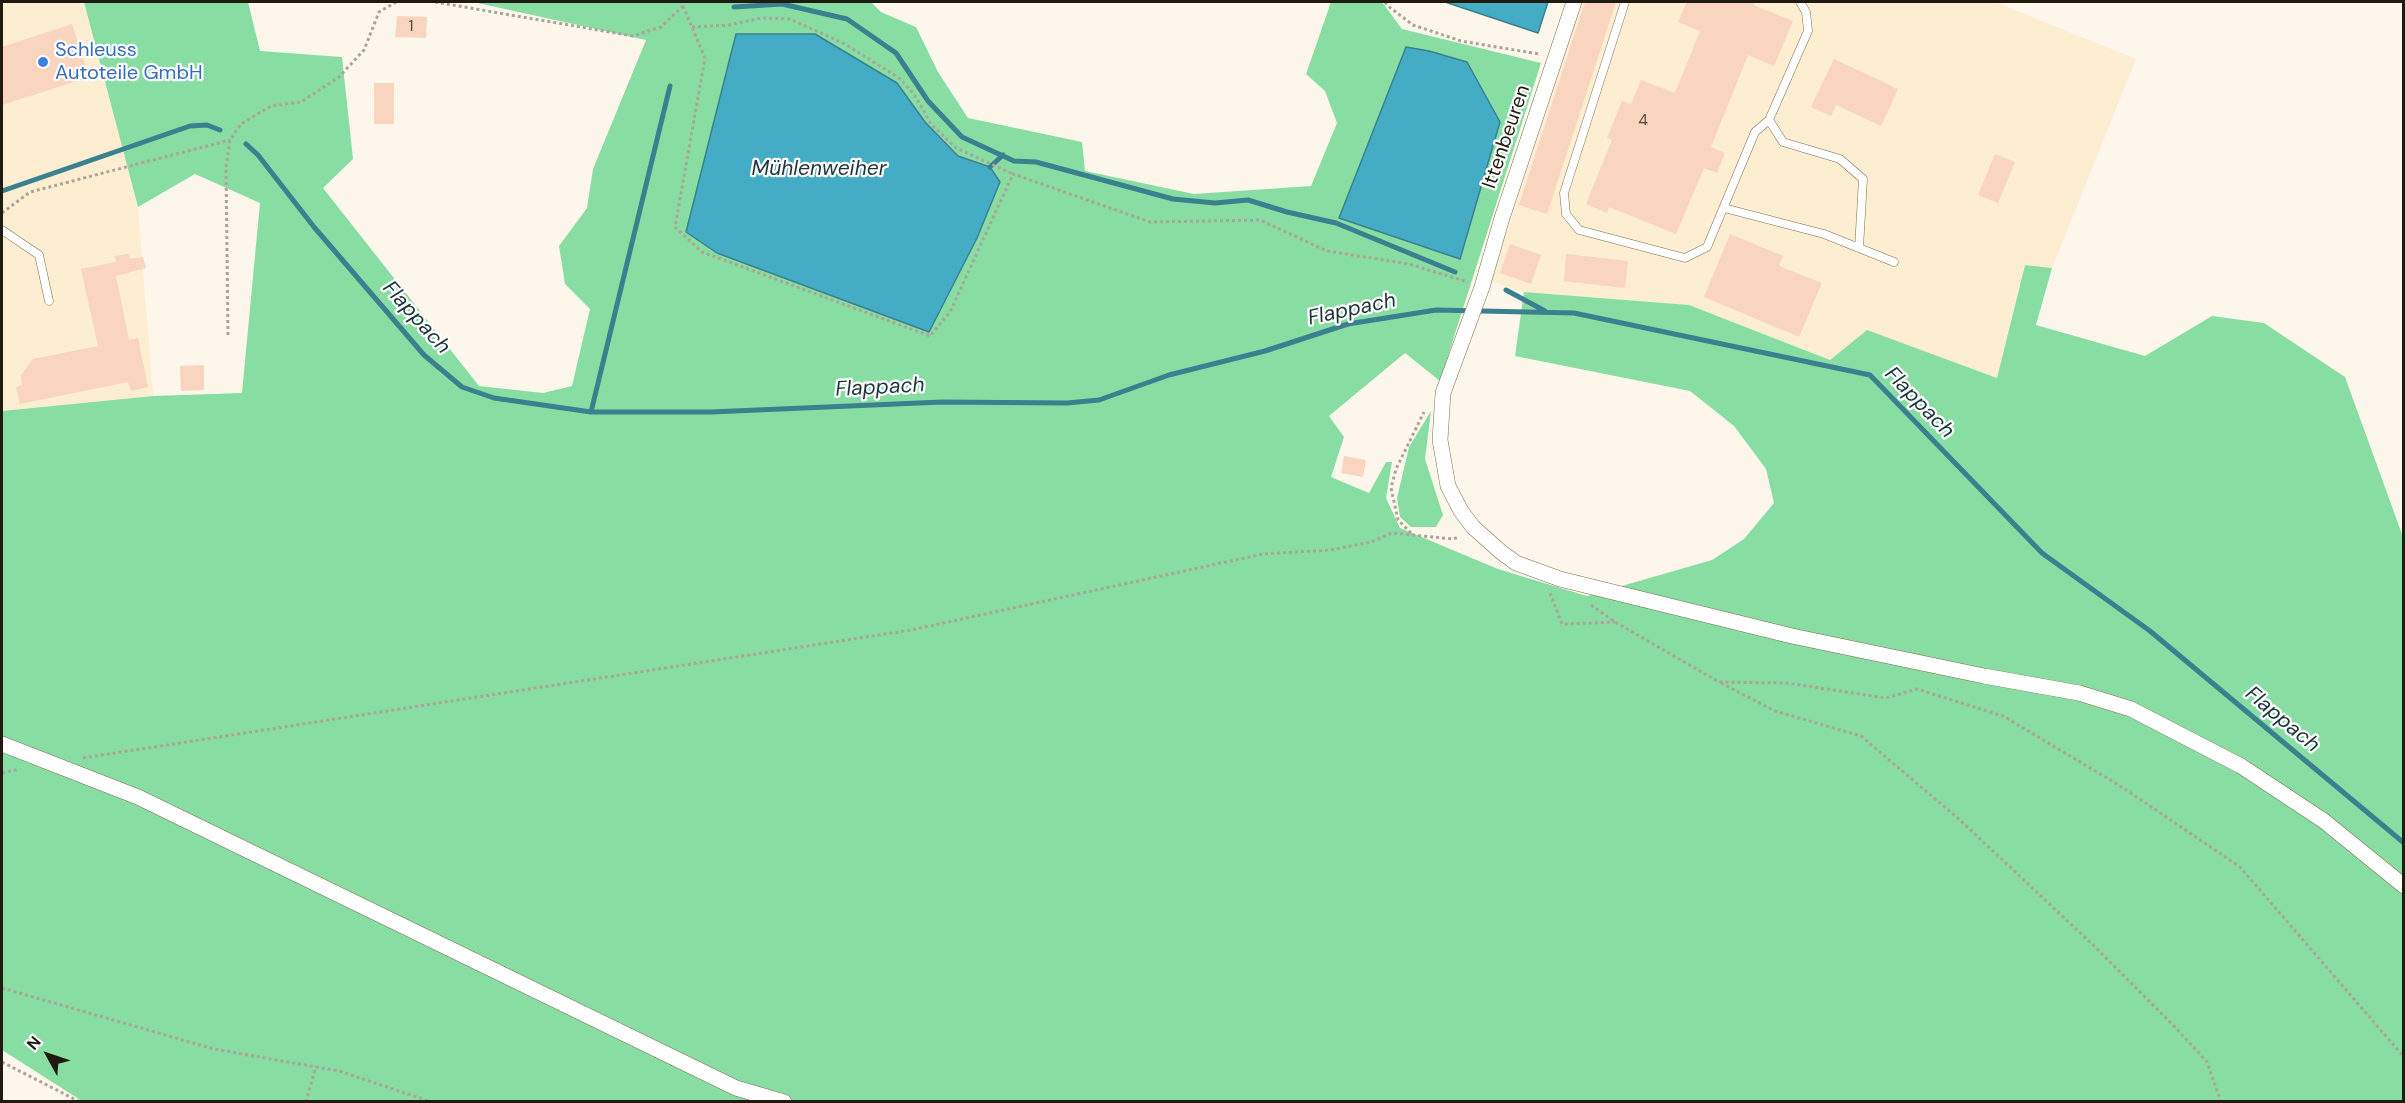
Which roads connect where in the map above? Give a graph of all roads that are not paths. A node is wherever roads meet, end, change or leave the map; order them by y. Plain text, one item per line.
1 (1574, 2) edge
2 (1625, 2) edge
3 (1800, 2) edge
4 (1769, 120) junction
5 (1724, 208) junction
6 (2, 230) edge
7 (1859, 248) junction
8 (1894, 262) dead end
9 (49, 301) dead end
10 (2, 744) edge
11 (2403, 886) edge
12 (784, 1101) edge

1 - 11 street, Ittenbeuren
2 - 5 lane
3 - 4 lane
4 - 5 lane
4 - 7 lane
5 - 7 lane
6 - 9 lane
7 - 8 lane
10 - 12 street

